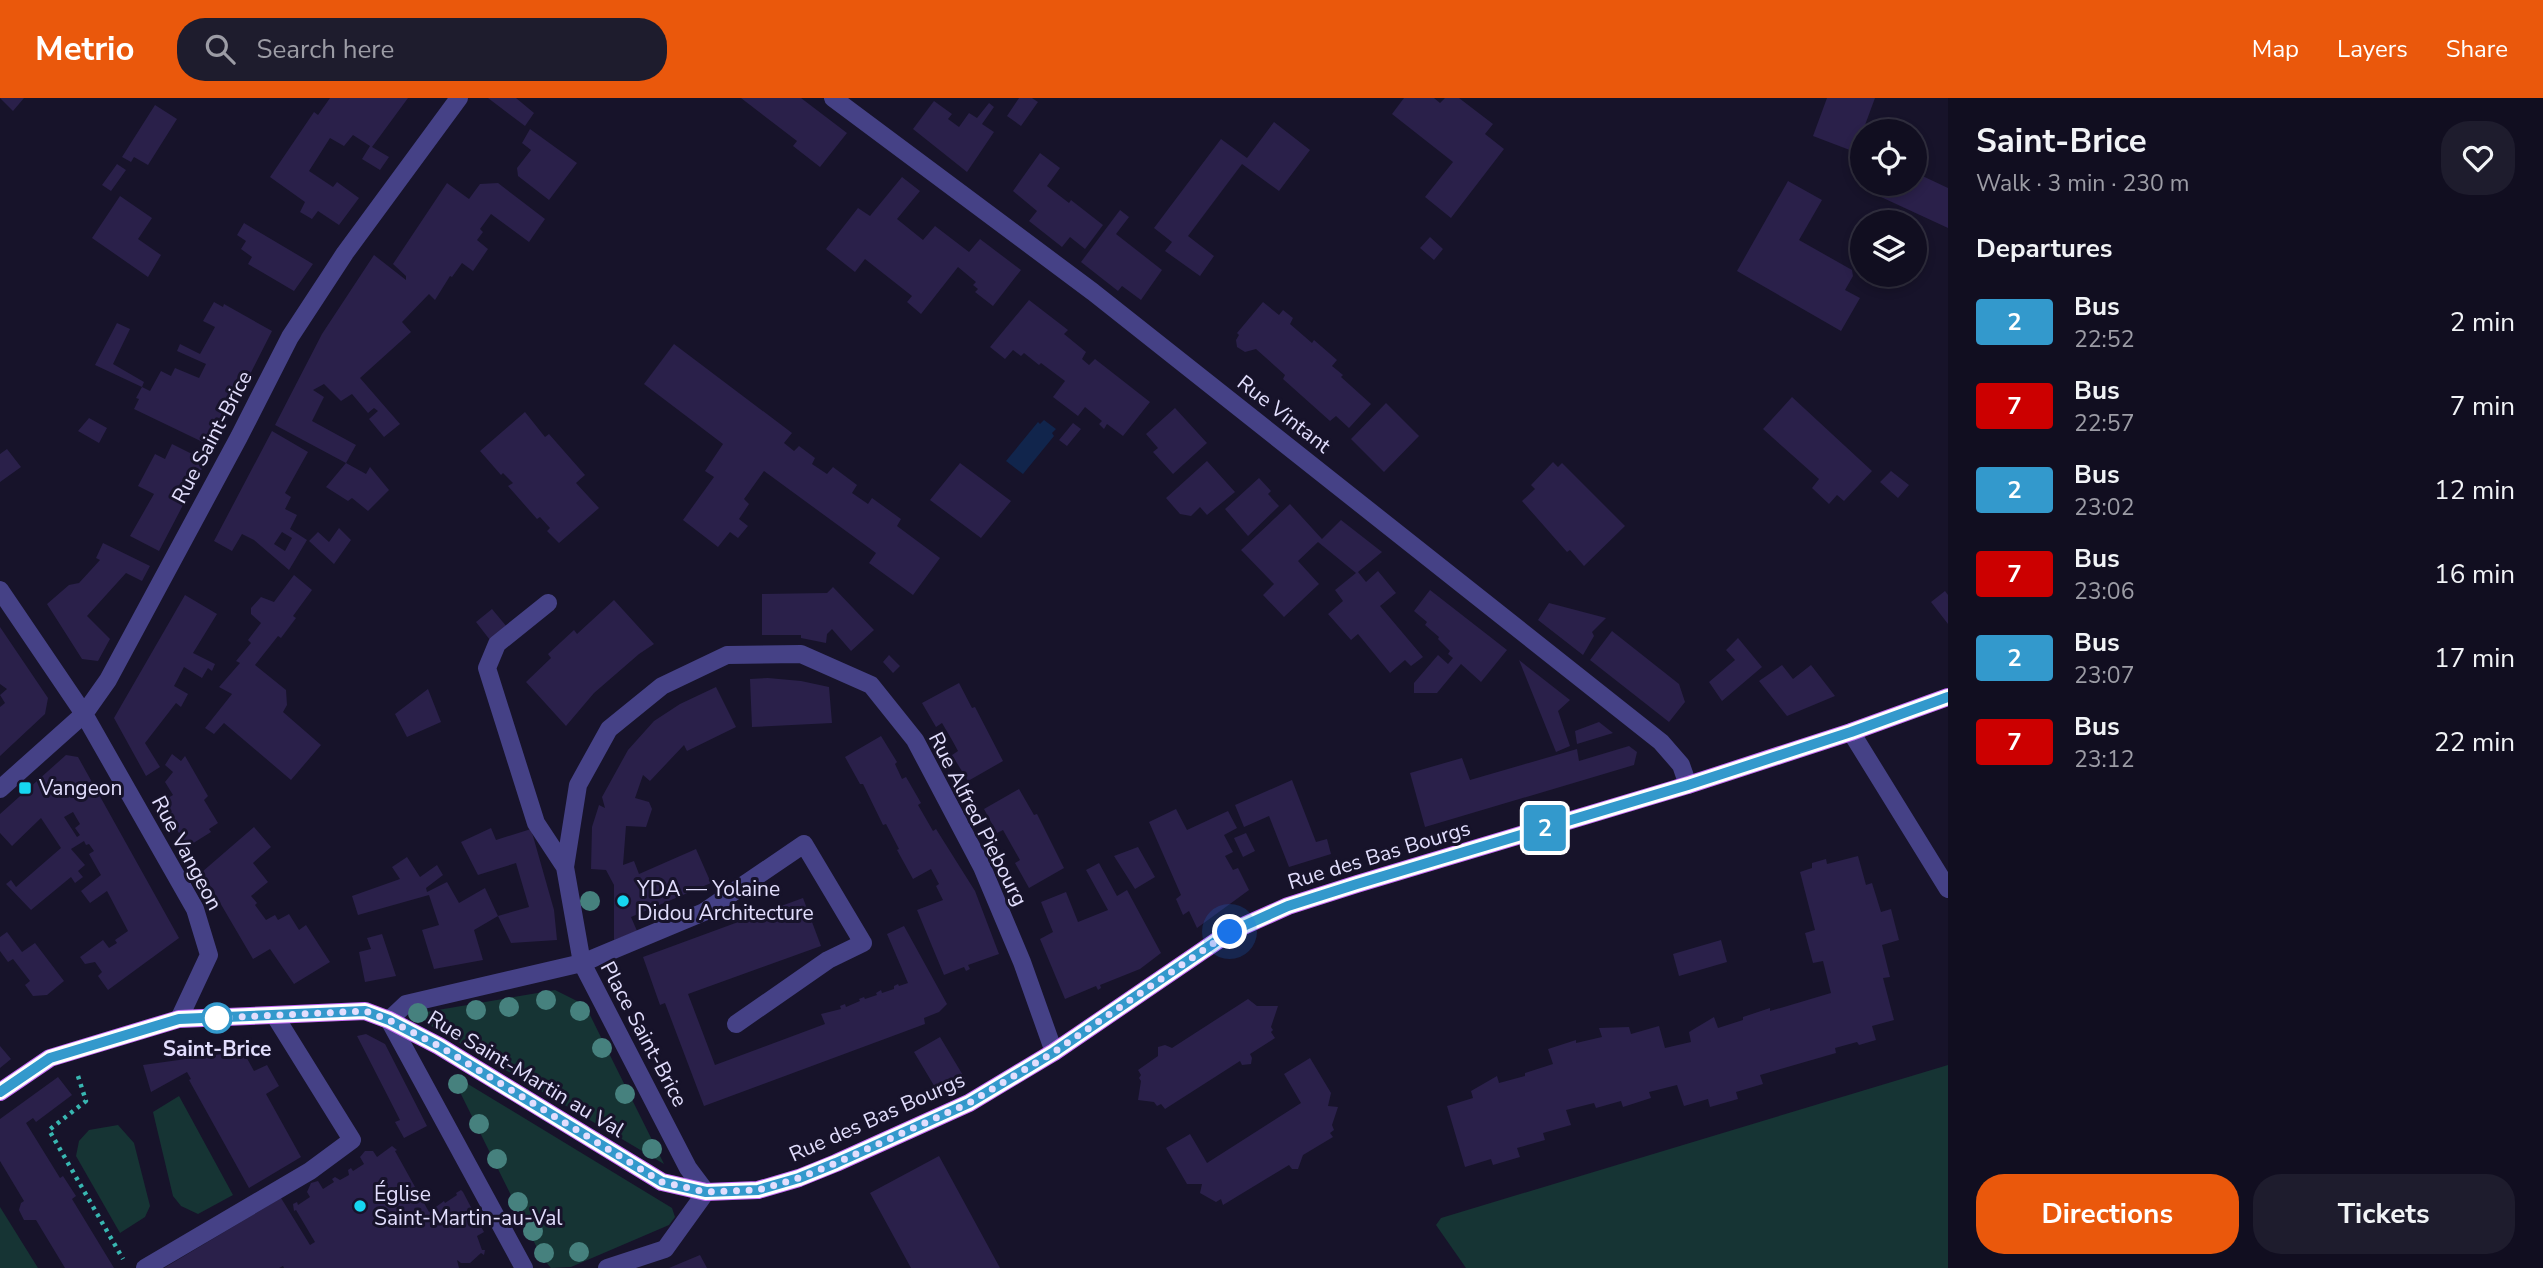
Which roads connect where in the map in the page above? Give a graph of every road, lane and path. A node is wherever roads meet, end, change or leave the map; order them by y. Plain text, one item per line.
1 (459, 98) edge
2 (832, 98) edge
3 (0, 590) edge
4 (548, 603) dead end
5 (1948, 697) edge
6 (84, 714) junction
7 (1851, 732) junction
8 (1688, 785) junction
9 (0, 789) edge
10 (565, 867) junction
11 (1948, 889) edge
12 (582, 963) junction
13 (275, 1016) junction
14 (179, 1019) junction
15 (389, 1020) junction
16 (736, 1024) dead end
17 (69, 1052) junction
18 (1054, 1052) junction
19 (0, 1092) edge
20 (706, 1192) junction
21 (128, 1268) edge
22 (145, 1268) edge
23 (524, 1268) edge
24 (607, 1268) edge

1 - 6 street, Rue Saint-Brice
2 - 8 street, Rue Vintant
3 - 6 street, Rue Vangeon
4 - 10 street
5 - 7 main road, Rue des Bas Bourgs
6 - 9 street, Rue Saint-Brice
6 - 14 street, Rue Vangeon
7 - 8 main road, Rue des Bas Bourgs
7 - 11 street
8 - 18 main road, Rue des Bas Bourgs
10 - 12 street, Rue Alfred Piebourg
10 - 18 street, Rue Alfred Piebourg
12 - 15 street, Place Saint-Brice
12 - 16 street
12 - 20 street, Place Saint-Brice
13 - 14 main road, Rue Saint-Martin au Val
13 - 15 main road, Rue Saint-Martin au Val
13 - 22 street
14 - 17 main road, Rue Saint-Martin au Val
15 - 20 main road, Rue Saint-Martin au Val
15 - 23 street
17 - 19 main road, Rue Saint-Martin au Val
17 - 21 path
18 - 20 main road, Rue des Bas Bourgs
20 - 24 street

